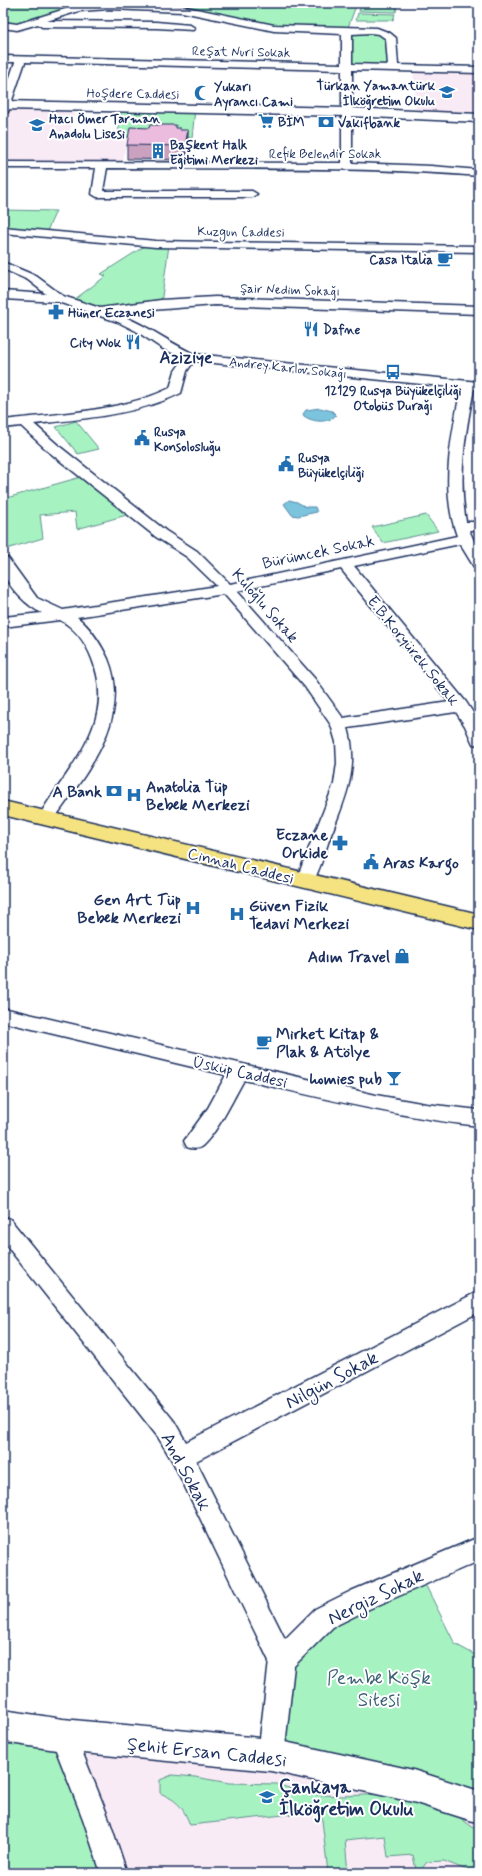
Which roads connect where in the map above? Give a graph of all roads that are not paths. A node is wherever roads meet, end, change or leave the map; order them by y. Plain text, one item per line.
1 (36, 22) junction
2 (3, 25) edge
3 (190, 28) dead end
4 (347, 31) junction
5 (3, 59) edge
6 (21, 60) junction
7 (347, 66) junction
8 (393, 67) junction
9 (479, 70) edge
10 (4, 108) edge
11 (349, 112) junction
12 (479, 118) edge
13 (3, 165) edge
14 (102, 165) junction
15 (175, 166) junction
16 (347, 166) junction
17 (479, 173) edge
18 (180, 186) junction
19 (252, 194) dead end
20 (3, 230) edge
21 (479, 250) edge
22 (3, 265) edge
23 (3, 295) edge
24 (59, 299) junction
25 (479, 310) edge
26 (100, 311) junction
27 (191, 357) junction
28 (473, 386) edge
29 (24, 422) junction
30 (3, 424) edge
31 (479, 526) edge
32 (461, 533) junction
33 (3, 561) edge
34 (344, 563) junction
35 (479, 564) edge
36 (227, 589) junction
37 (62, 615) junction
38 (3, 622) edge
39 (460, 706) junction
40 (338, 724) junction
41 (479, 740) edge
42 (3, 808) edge
43 (46, 818) junction
44 (305, 881) junction
45 (479, 922) edge
46 (3, 1015) edge
47 (239, 1070) junction
48 (479, 1118) edge
49 (194, 1142) dead end
50 (3, 1225) edge
51 (479, 1301) edge
52 (182, 1456) junction
53 (479, 1549) edge
54 (282, 1660) junction
55 (3, 1726) edge
56 (63, 1736) junction
57 (271, 1755) junction
58 (479, 1807) edge
59 (114, 1873) edge

1 - 2 street
1 - 3 street
1 - 4 street
4 - 7 street
4 - 8 street
5 - 6 street, Reşat Nuri Sokak
6 - 7 street, Reşat Nuri Sokak
6 - 10 street
7 - 8 street, Reşat Nuri Sokak
7 - 11 street
8 - 9 street, Reşat Nuri Sokak
10 - 11 main road, Hoşdere Caddesi
11 - 12 main road, Hoşdere Caddesi
11 - 16 street
13 - 14 street, Refik Belendir Sokak
14 - 15 street, Refik Belendir Sokak
14 - 18 street
15 - 16 street, Refik Belendir Sokak
15 - 18 street
16 - 17 street, Refik Belendir Sokak
18 - 19 street
20 - 21 street, Kuzgun Caddesi
22 - 24 street
23 - 24 street
24 - 26 street, Andrey Karlov Sokağı
25 - 26 street, Şair Nedim Sokağı
26 - 27 street, Andrey Karlov Sokağı
27 - 28 street, Andrey Karlov Sokağı
27 - 29 street
28 - 32 street
29 - 30 street
29 - 36 street, Kuloğlu Sokak
31 - 32 street, Bürümcek Sokak
32 - 34 street, Bürümcek Sokak
32 - 35 street
33 - 37 street
34 - 36 street, Bürümcek Sokak
34 - 39 street, E.B.Koryürek Sokak
36 - 37 street, Bürümcek Sokak
36 - 40 street, Kuloğlu Sokak
37 - 38 street, Bürümcek Sokak
37 - 43 street
39 - 40 street
39 - 41 street, E.B.Koryürek Sokak
40 - 44 street, Kuloğlu Sokak
42 - 43 main road, Cinnah Caddesi
43 - 44 main road, Cinnah Caddesi
44 - 45 main road, Cinnah Caddesi
46 - 47 street, Üsküp Caddesi
47 - 48 street, Üsküp Caddesi
47 - 49 street
50 - 52 street, And Sokak
51 - 52 street, Nilgün Sokak
52 - 54 street, And Sokak
53 - 54 street, Nergiz Sokak
54 - 57 street
55 - 56 main road, Şehit Ersan Caddesi
56 - 57 main road, Şehit Ersan Caddesi
56 - 59 street
57 - 58 main road, Şehit Ersan Caddesi

